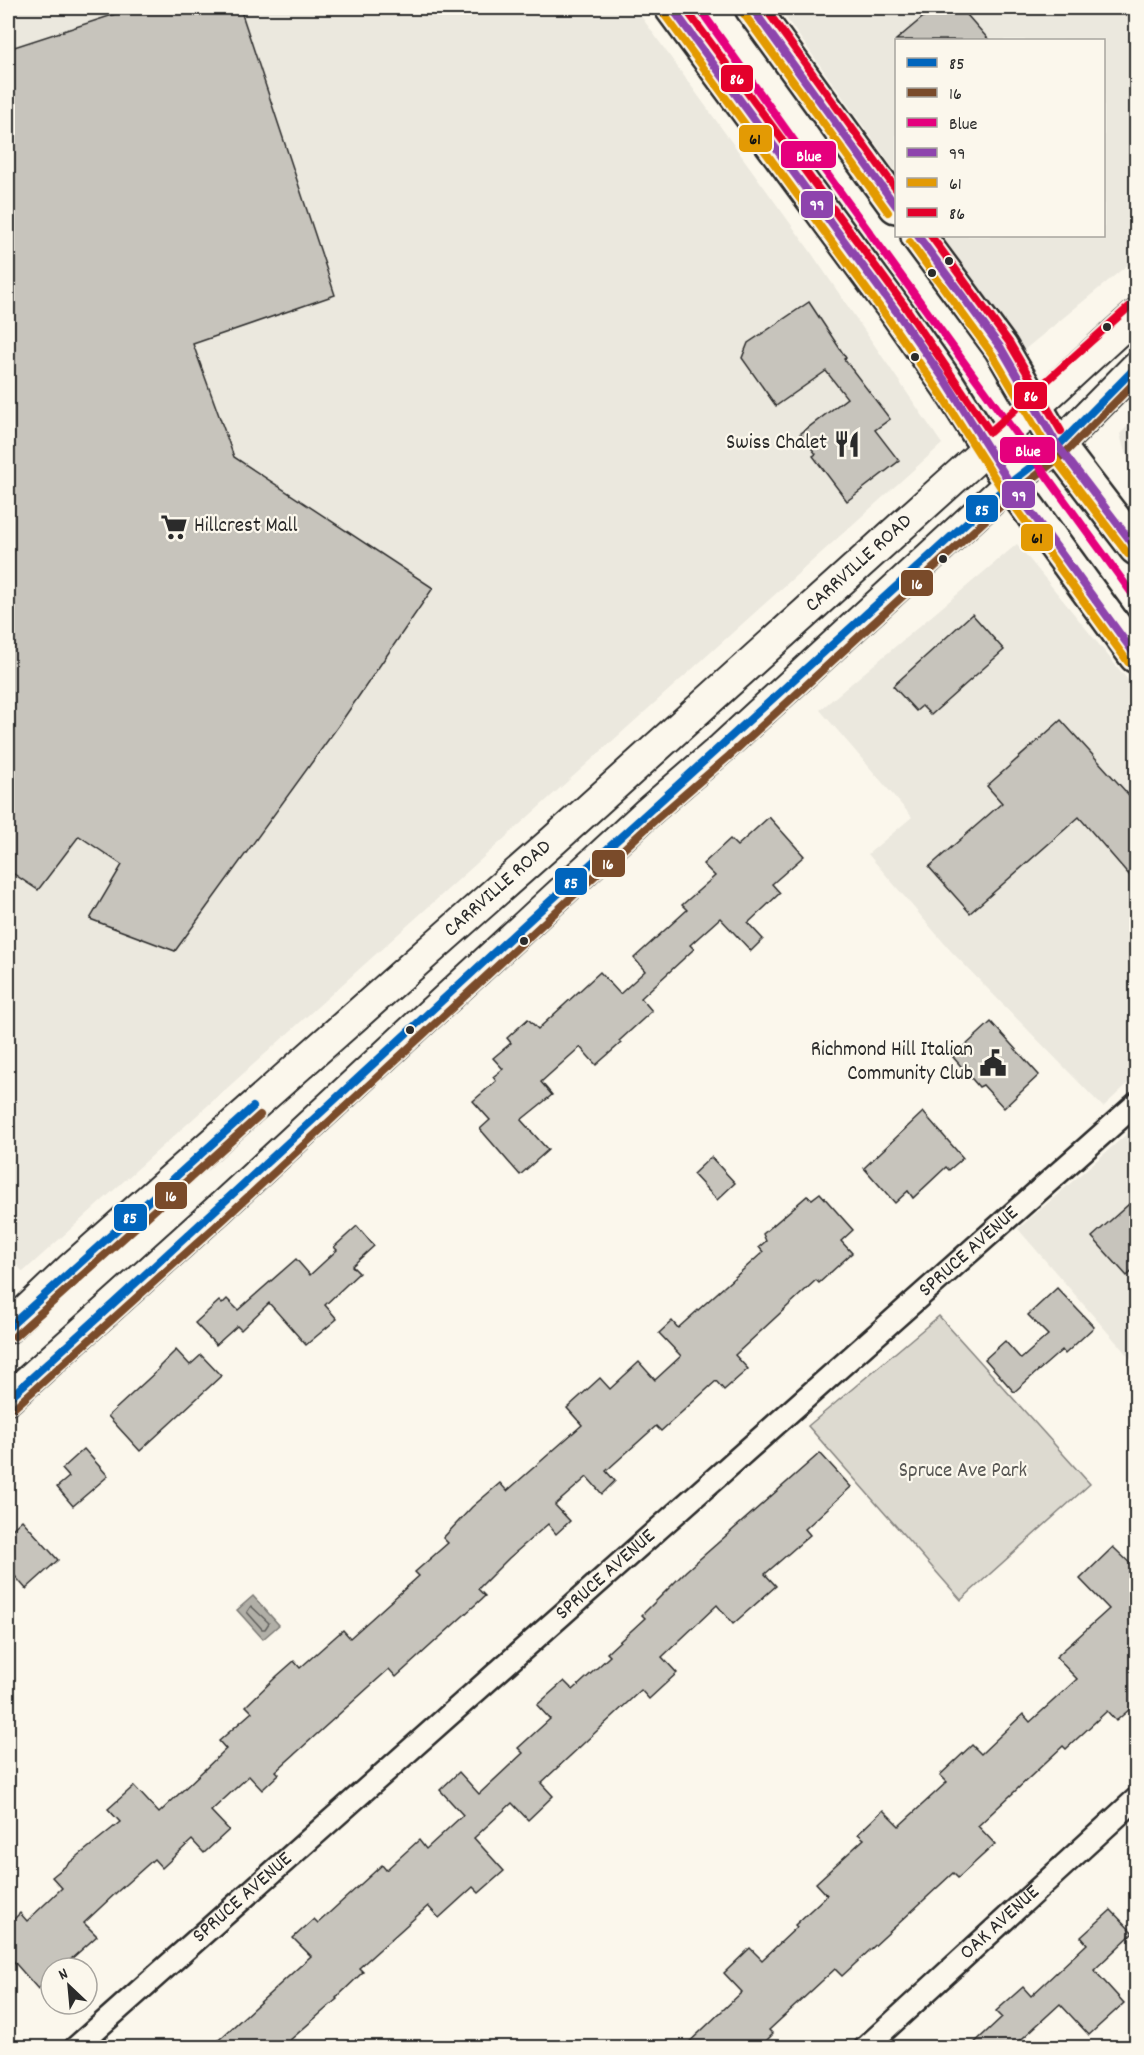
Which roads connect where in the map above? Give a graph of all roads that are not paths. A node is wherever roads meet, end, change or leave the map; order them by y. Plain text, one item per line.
1 (672, 8) edge
2 (752, 8) edge
3 (895, 203) edge
4 (919, 237) edge
5 (1137, 315) edge
6 (1137, 367) edge
7 (1035, 410) junction
8 (1058, 446) junction
9 (988, 448) junction
10 (1010, 483) junction
11 (1137, 548) edge
12 (1137, 656) edge
13 (741, 671) junction
14 (772, 702) junction
15 (553, 841) junction
16 (584, 872) junction
17 (1137, 1104) edge
18 (8, 1328) edge
19 (8, 1399) edge
20 (1137, 1799) edge
21 (75, 2048) edge
22 (865, 2048) edge

1 - 9 main road
2 - 3 main road
4 - 7 main road
5 - 7 main road, CARRVILLE ROAD
6 - 8 main road, CARRVILLE ROAD
7 - 8 main road
7 - 9 main road, CARRVILLE ROAD
8 - 10 main road, CARRVILLE ROAD
8 - 11 main road
9 - 10 main road
9 - 13 main road, CARRVILLE ROAD
10 - 12 main road
10 - 14 main road, CARRVILLE ROAD
13 - 14 main road
13 - 15 main road, CARRVILLE ROAD
14 - 16 main road, CARRVILLE ROAD
15 - 16 main road
15 - 18 main road, CARRVILLE ROAD
16 - 19 main road, CARRVILLE ROAD
17 - 21 street, SPRUCE AVENUE
20 - 22 street, OAK AVENUE

